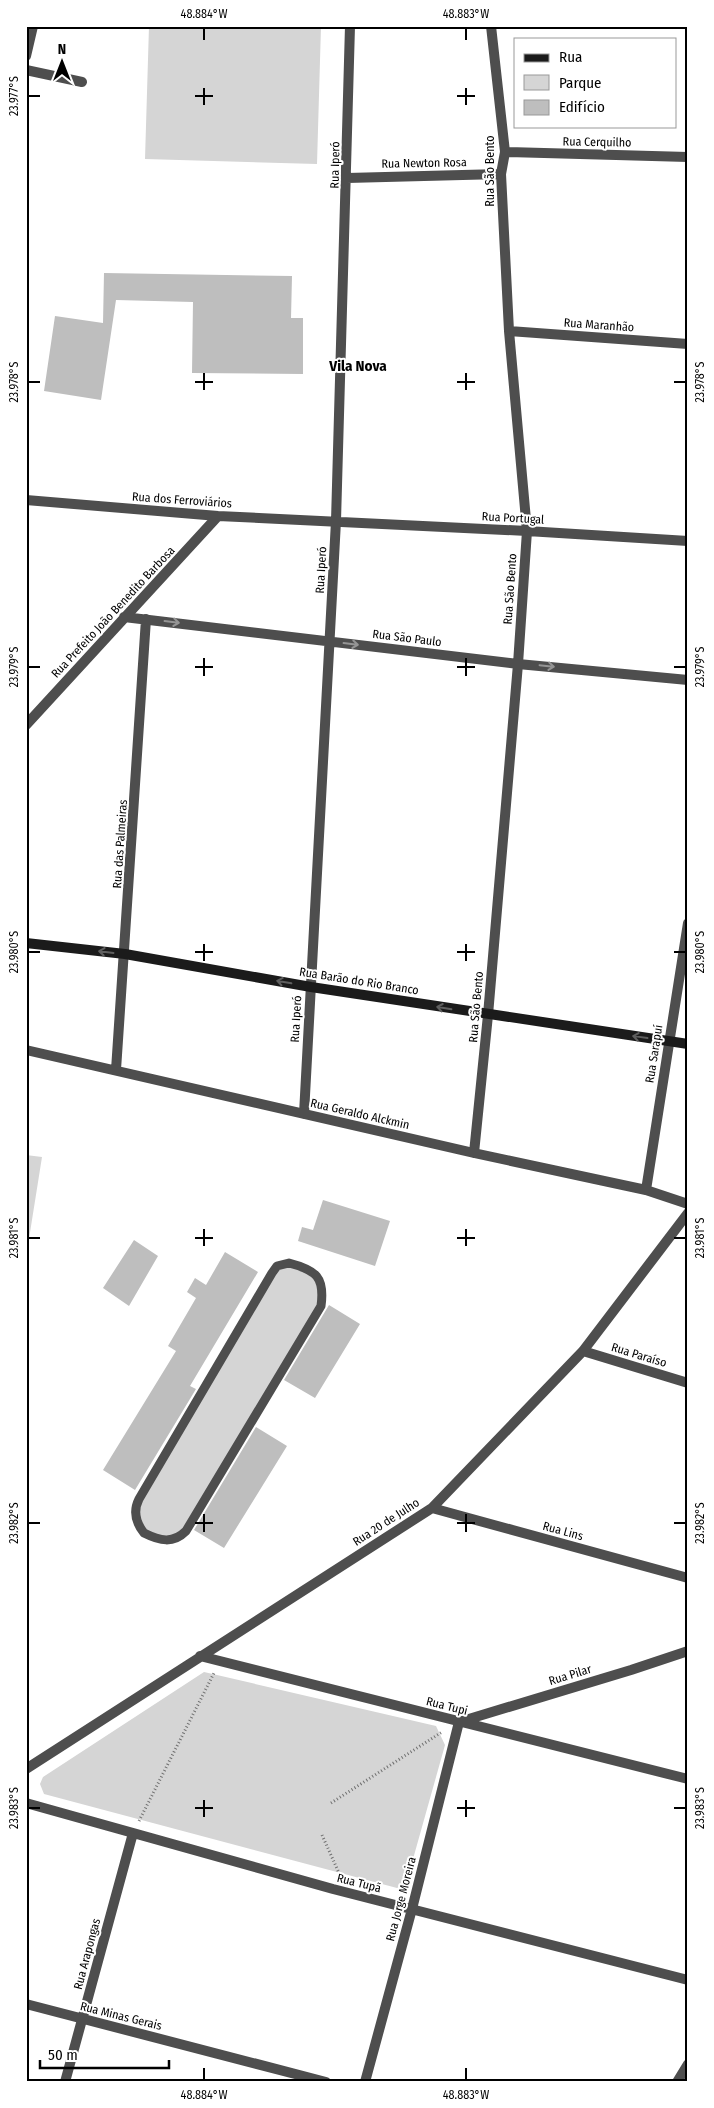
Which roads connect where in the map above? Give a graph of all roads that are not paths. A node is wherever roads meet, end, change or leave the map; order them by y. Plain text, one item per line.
1 (33, 26) edge
2 (350, 26) edge
3 (491, 26) edge
4 (26, 56) edge
5 (26, 70) edge
6 (82, 82) dead end
7 (505, 152) junction
8 (688, 157) edge
9 (501, 174) junction
10 (347, 178) junction
11 (509, 331) junction
12 (688, 344) edge
13 (26, 500) edge
14 (218, 516) junction
15 (336, 521) junction
16 (527, 531) junction
17 (688, 541) edge
18 (124, 617) junction
19 (146, 618) junction
20 (330, 641) junction
21 (518, 664) junction
22 (688, 680) edge
23 (26, 725) edge
24 (688, 922) edge
25 (26, 943) edge
26 (125, 954) junction
27 (311, 987) junction
28 (488, 1015) junction
29 (668, 1041) junction
30 (688, 1044) edge
31 (26, 1050) edge
32 (116, 1070) junction
33 (304, 1114) junction
34 (474, 1153) junction
35 (646, 1190) junction
36 (688, 1204) edge
37 (688, 1213) edge
38 (583, 1351) junction
39 (688, 1383) edge
40 (145, 1492) joint
41 (432, 1508) junction
42 (688, 1578) edge
43 (688, 1651) edge
44 (200, 1656) junction
45 (459, 1722) junction
46 (26, 1769) edge
47 (688, 1779) edge
48 (26, 1803) edge
49 (133, 1833) junction
50 (412, 1909) junction
51 (688, 1980) edge
52 (26, 2004) edge
53 (82, 2019) junction
54 (688, 2064) edge
55 (65, 2082) edge
56 (326, 2082) edge
57 (365, 2082) edge
58 (677, 2082) edge

1 - 4 street
2 - 10 street, Rua Iperó
3 - 7 street, Rua São Bento
5 - 6 street
7 - 8 street, Rua Cerquilho
7 - 9 street, Rua São Bento
9 - 10 street, Rua Newton Rosa
9 - 11 street, Rua São Bento
10 - 15 street, Rua Iperó
11 - 12 street, Rua Maranhão
11 - 16 street, Rua São Bento
13 - 14 street, Rua dos Ferroviários
14 - 15 street, Rua dos Ferroviários
14 - 18 street, Rua Prefeito João Benedito Barbosa
15 - 16 street, Rua Portugal
15 - 20 street, Rua Iperó
16 - 17 street, Rua Portugal
16 - 21 street, Rua São Bento
18 - 19 street, Rua São Paulo
18 - 23 street, Rua Prefeito João Benedito Barbosa
19 -> 20 street, Rua São Paulo
19 - 26 street, Rua das Palmeiras
20 -> 21 street, Rua São Paulo
20 - 27 street, Rua Iperó
21 -> 22 street, Rua São Paulo
21 - 28 street, Rua São Bento
24 - 29 street, Rua Sarapuí
26 -> 25 street, Rua Barão do Rio Branco
27 -> 26 street, Rua Barão do Rio Branco
26 - 32 street, Rua das Palmeiras
28 -> 27 street, Rua Barão do Rio Branco
27 - 33 street, Rua Iperó
29 -> 28 street, Rua Barão do Rio Branco
28 - 34 street, Rua São Bento
29 - 30 street, Rua Barão do Rio Branco
29 - 35 street, Rua Sarapuí
31 - 32 street, Rua Geraldo Alckmin
32 - 33 street, Rua Geraldo Alckmin
33 - 34 street, Rua Geraldo Alckmin
34 - 35 street, Rua Geraldo Alckmin
35 - 36 street, Rua Geraldo Alckmin
37 - 38 street, Rua 20 de Julho
38 - 39 street, Rua Paraíso
38 - 41 street, Rua 20 de Julho
40 - 40 lane
41 - 42 street, Rua Lins
41 - 44 street, Rua 20 de Julho
43 - 45 street, Rua Pilar
44 - 45 street, Rua Tupi
44 - 46 street, Rua 20 de Julho
45 - 47 street, Rua Tupi
45 - 50 street, Rua Jorge Moreira
48 - 49 street, Rua Tupã
49 - 50 street, Rua Tupã
49 - 53 street, Rua Arapongas
50 - 51 street, Rua Tupã
50 - 57 street, Rua Jorge Moreira
52 - 53 street, Rua Minas Gerais
53 - 55 street, Rua Arapongas
53 - 56 street, Rua Minas Gerais
54 - 58 street

